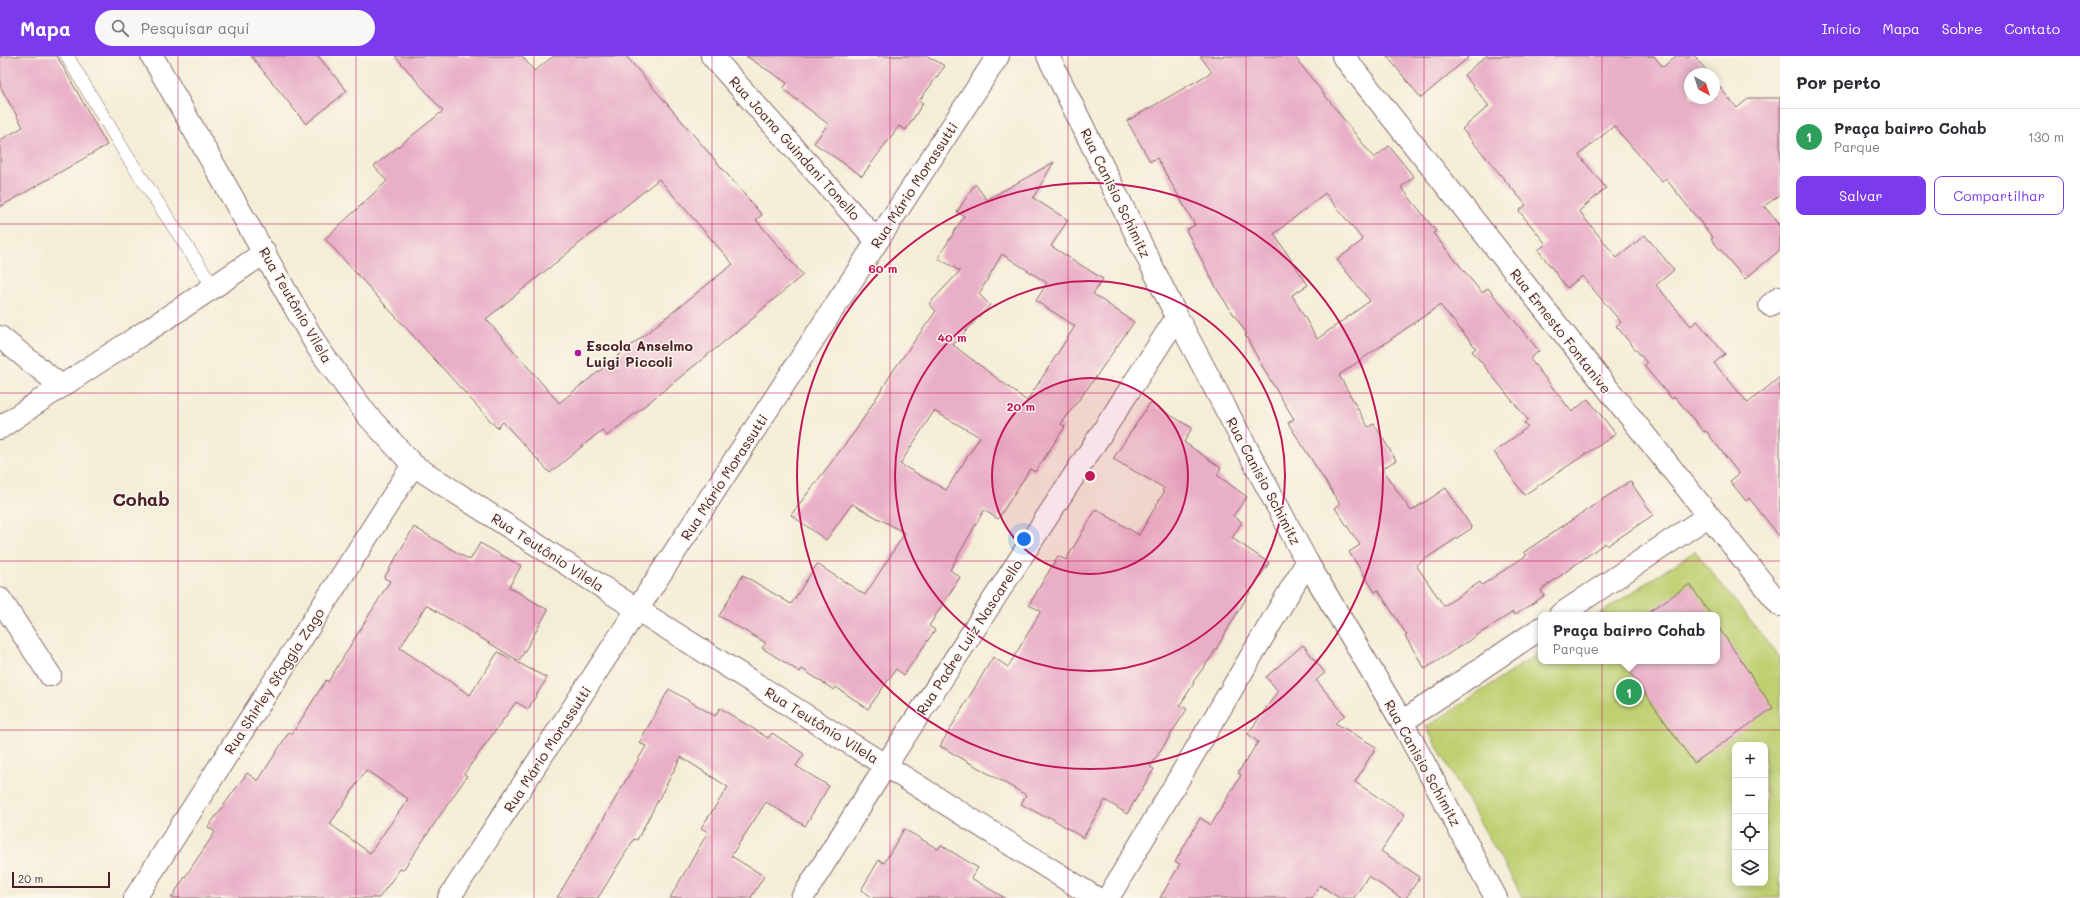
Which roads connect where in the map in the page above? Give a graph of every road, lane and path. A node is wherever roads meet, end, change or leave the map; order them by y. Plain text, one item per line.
1 (67, 56) edge
2 (152, 56) edge
3 (712, 56) edge
4 (998, 56) edge
5 (1048, 56) edge
6 (1347, 57) edge
7 (877, 241) junction
8 (265, 252) junction
9 (214, 288) junction
10 (1178, 318) junction
11 (0, 337) edge
12 (60, 385) junction
13 (0, 428) edge
14 (413, 465) junction
15 (1708, 516) junction
16 (1307, 562) junction
17 (0, 598) edge
18 (1780, 605) edge
19 (638, 610) junction
20 (1564, 612) edge
21 (1538, 630) edge
22 (50, 675) dead end
23 (1402, 722) junction
24 (886, 765) junction
25 (135, 898) edge
26 (449, 898) edge
27 (802, 898) edge
28 (1096, 898) edge
29 (1108, 898) edge
30 (1496, 898) edge

1 - 9 lane
2 - 8 street, Rua Teutônio Vilela
3 - 7 street, Rua Joana Guindani Tonello
4 - 7 street, Rua Mário Morassutti
5 - 10 street, Rua Canisio Schimitz
6 - 15 street, Rua Ernesto Fontanive
7 - 19 street, Rua Mário Morassutti
8 - 9 street
8 - 14 street, Rua Teutônio Vilela
9 - 12 street
10 - 16 street, Rua Canisio Schimitz
10 - 24 street, Rua Padre Luiz Nascarello
11 - 12 street
12 - 13 street
14 - 19 street, Rua Teutônio Vilela
14 - 25 street, Rua Shirley Sfoggia Zago
15 - 18 street, Rua Ernesto Fontanive
15 - 20 street
16 - 23 street, Rua Canisio Schimitz
16 - 29 street
17 - 22 street
19 - 24 street, Rua Teutônio Vilela
19 - 26 street, Rua Mário Morassutti
21 - 23 street
23 - 30 street, Rua Canisio Schimitz
24 - 27 street, Rua Padre Luiz Nascarello
24 - 28 street, Rua Teutônio Vilela

